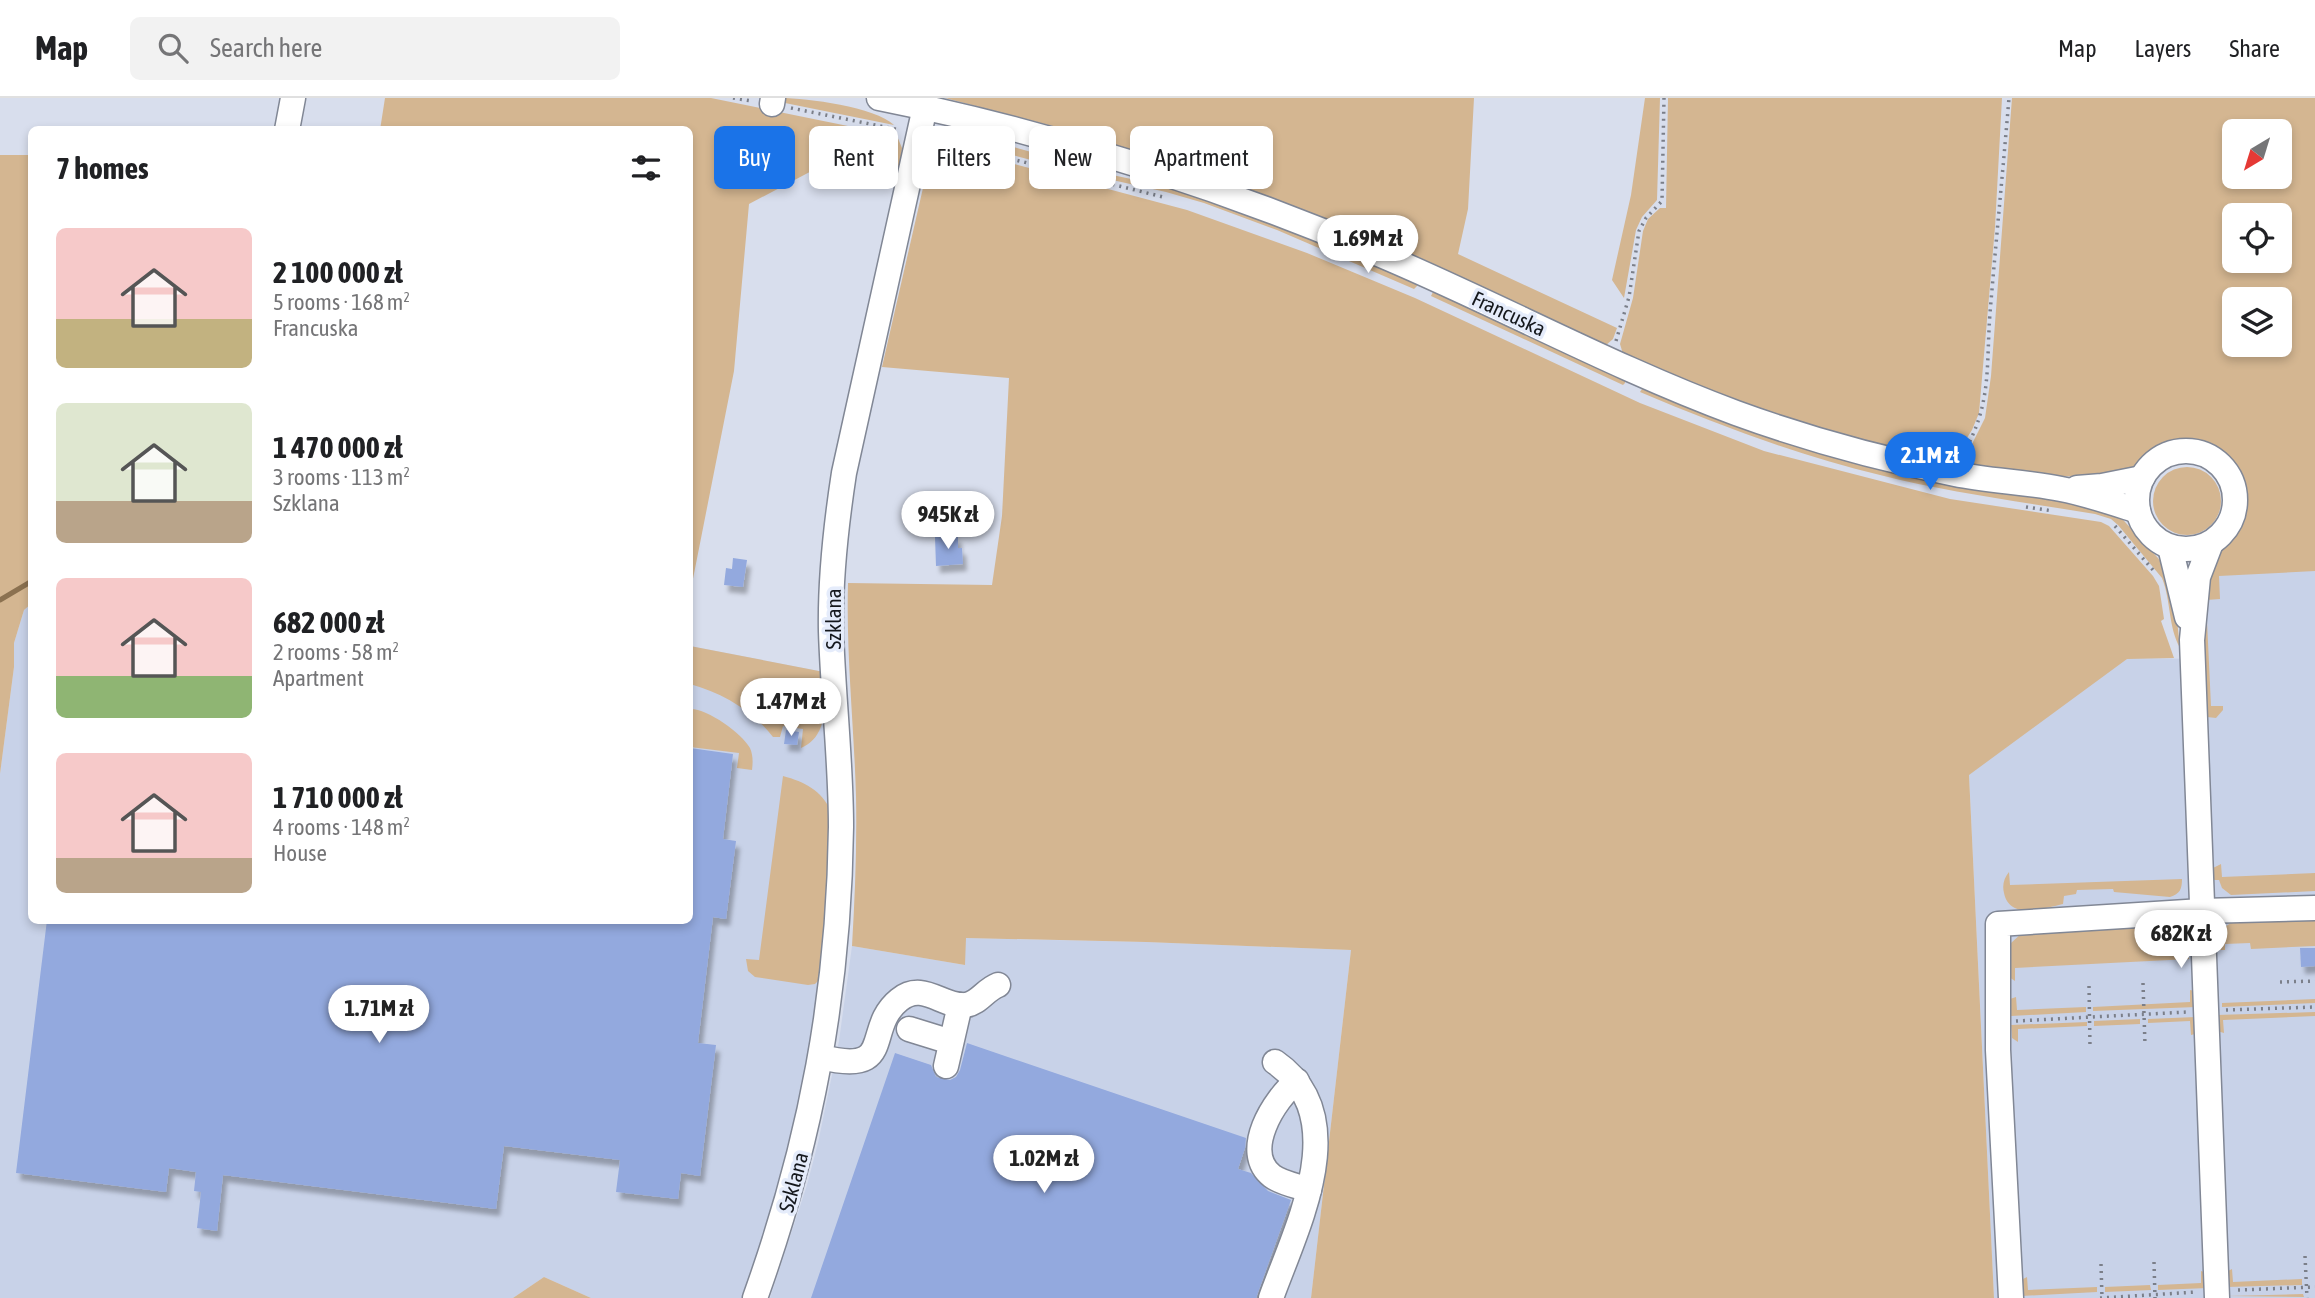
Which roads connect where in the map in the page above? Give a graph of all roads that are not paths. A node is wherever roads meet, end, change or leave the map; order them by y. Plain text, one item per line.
1 (293, 98) edge
2 (879, 98) edge
3 (925, 107) junction
4 (287, 126) edge
5 (2142, 478) junction
6 (2061, 500) junction
7 (2138, 511) junction
8 (2211, 543) junction
9 (2169, 547) junction
10 (2192, 640) junction
11 (2315, 908) edge
12 (2202, 911) junction
13 (998, 985) dead end
14 (960, 1005) junction
15 (909, 1028) dead end
16 (951, 1042) junction
17 (821, 1058) junction
18 (1275, 1062) dead end
19 (946, 1066) dead end
20 (1297, 1081) junction
21 (1309, 1190) junction
22 (755, 1298) edge
23 (1272, 1298) edge
24 (2011, 1298) edge
25 (2217, 1298) edge

1 - 4 street
2 - 3 street, Francuska
3 - 6 street, Francuska
3 - 17 street, Szklana
5 - 6 street, Francuska
5 - 7 street
5 - 8 street
6 - 7 street, Francuska
7 - 9 street
8 - 9 street
8 - 10 street
9 - 10 street
10 - 12 street
11 - 12 street
12 - 24 street
12 - 25 street
13 - 14 street
14 - 16 street
14 - 17 street
15 - 16 street
16 - 19 street
17 - 22 street, Szklana
18 - 20 street
20 - 21 street
20 - 21 street
21 - 23 street

